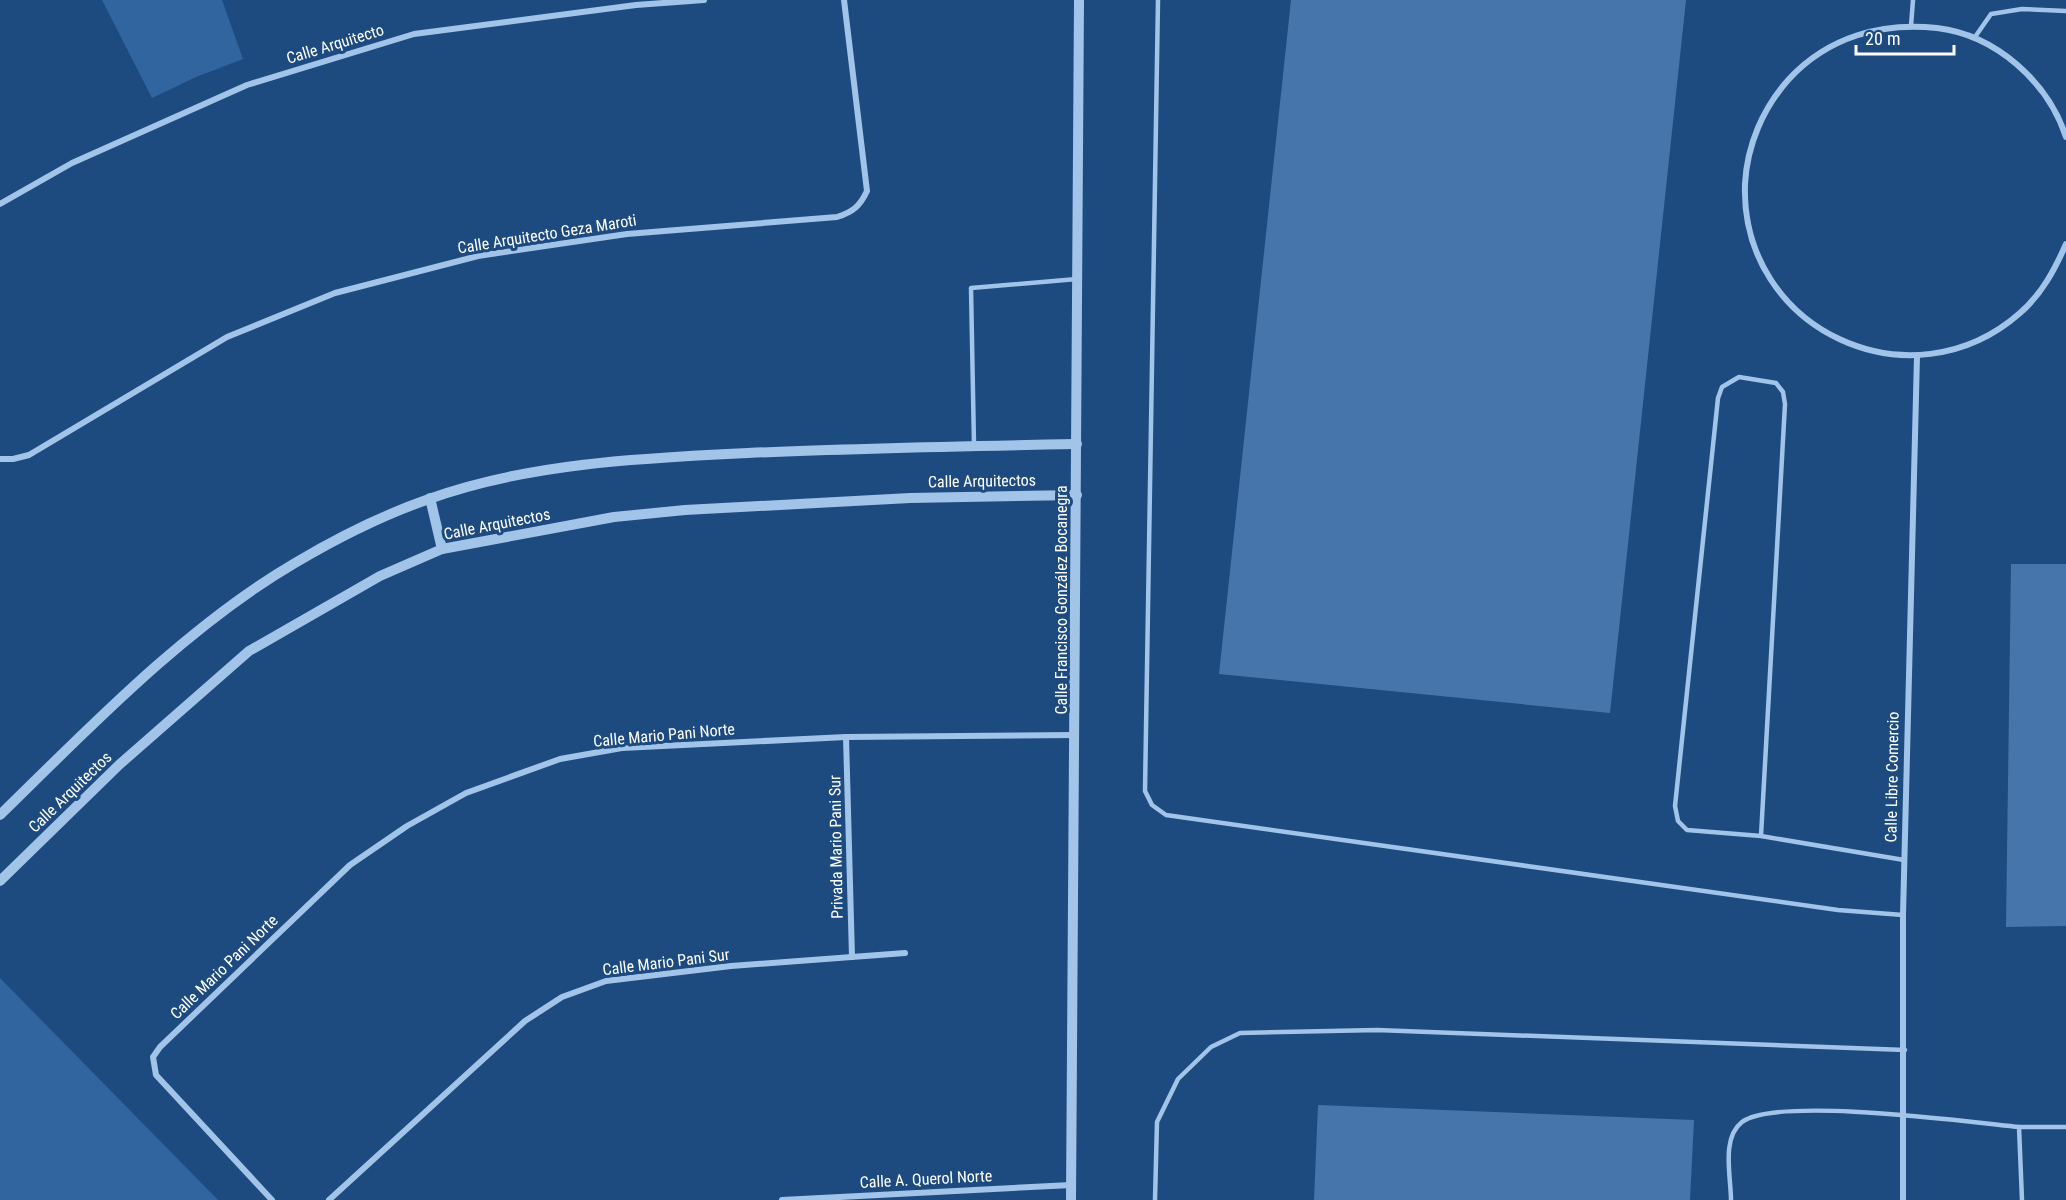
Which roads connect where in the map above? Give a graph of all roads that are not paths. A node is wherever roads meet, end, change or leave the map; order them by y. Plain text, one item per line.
1 (704, 0) edge
2 (844, 0) edge
3 (1079, 0) edge
4 (1158, 0) edge
5 (1913, 0) edge
6 (2066, 11) edge
7 (1911, 26) junction
8 (1975, 37) junction
9 (2066, 137) edge
10 (0, 204) edge
11 (2066, 244) edge
12 (1078, 279) junction
13 (1917, 356) junction
14 (1077, 444) junction
15 (974, 446) junction
16 (0, 459) edge
17 (1077, 495) junction
18 (430, 498) junction
19 (442, 549) junction
20 (1074, 735) junction
21 (846, 737) junction
22 (0, 815) edge
23 (1761, 837) junction
24 (1904, 860) junction
25 (0, 881) edge
26 (1903, 915) junction
27 (904, 953) dead end
28 (852, 957) junction
29 (1905, 1050) junction
30 (1905, 1114) junction
31 (2019, 1127) junction
32 (2066, 1127) edge
33 (1071, 1185) junction
34 (272, 1200) edge
35 (329, 1200) edge
36 (782, 1200) edge
37 (1071, 1200) edge
38 (1155, 1200) edge
39 (1731, 1200) edge
40 (1904, 1200) edge
41 (2022, 1200) edge

1 - 10 street, Calle Arquitecto
2 - 16 street, Calle Arquitecto Geza Maroti
3 - 12 street, Calle Francisco González Bocanegra
4 - 26 lane
5 - 7 lane
6 - 8 lane
7 - 8 street
7 - 13 street
8 - 9 street
11 - 13 street
12 - 14 street, Calle Francisco González Bocanegra
12 - 15 lane
13 - 24 street, Calle Libre Comercio
14 - 15 street, Calle Arquitectos
14 - 17 street, Calle Francisco González Bocanegra
15 - 18 street, Calle Arquitectos
17 - 19 street, Calle Arquitectos
17 - 20 street, Calle Francisco González Bocanegra
18 - 19 street
18 - 22 street, Calle Arquitectos
19 - 25 street, Calle Arquitectos
20 - 21 street, Calle Mario Pani Norte
20 - 33 street, Calle Francisco González Bocanegra
21 - 28 street, Privada Mario Pani Sur
21 - 34 street, Calle Mario Pani Norte
23 - 23 lane
23 - 24 lane
24 - 26 street, Calle Libre Comercio
26 - 29 street, Calle Libre Comercio
27 - 28 street, Calle Mario Pani Sur
28 - 35 street, Calle Mario Pani Sur
29 - 30 street, Calle Libre Comercio
29 - 38 lane
30 - 31 lane
30 - 39 lane
30 - 40 street, Calle Libre Comercio
31 - 32 lane
31 - 41 lane
33 - 36 street, Calle A. Querol Norte
33 - 37 street, Calle Francisco González Bocanegra

